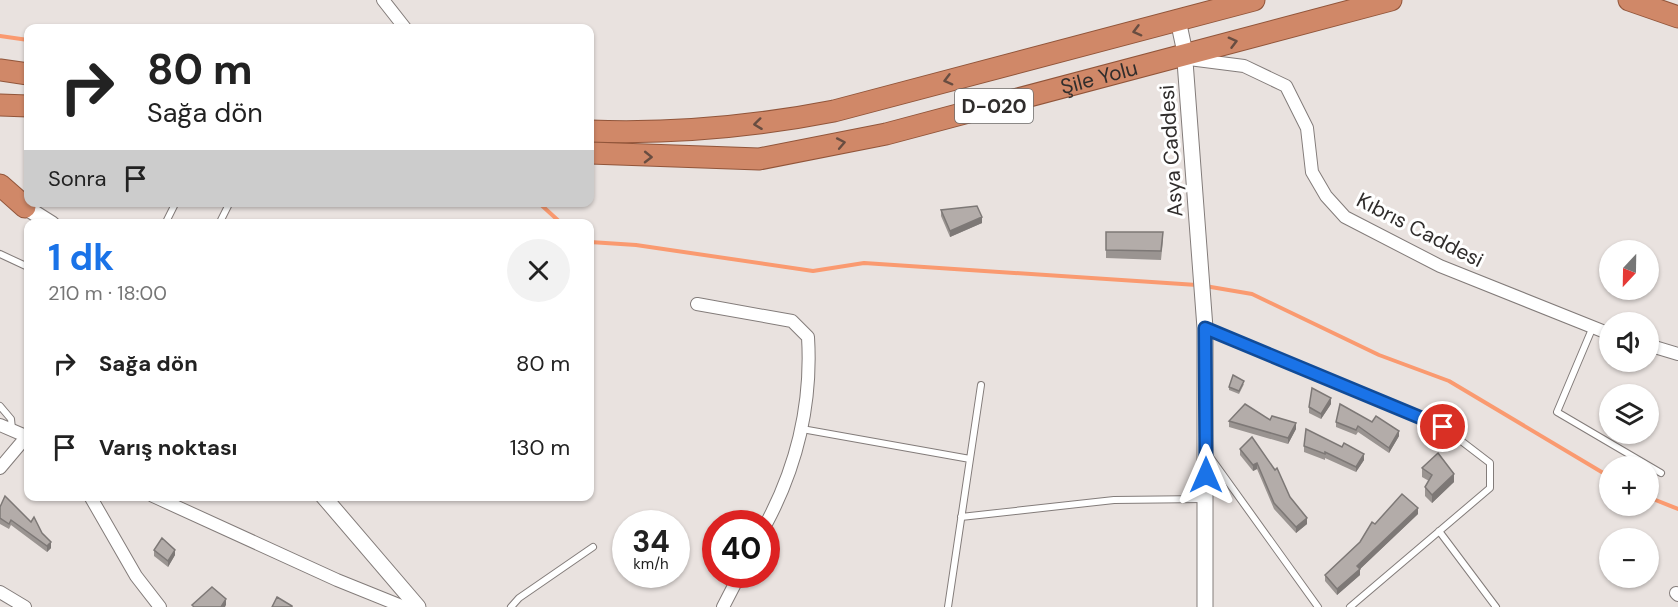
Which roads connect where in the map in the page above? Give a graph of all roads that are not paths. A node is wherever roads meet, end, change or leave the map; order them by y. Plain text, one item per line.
1 (383, 0) edge
2 (1254, 0) edge
3 (1391, 0) edge
4 (1629, 0) edge
5 (1678, 17) edge
6 (1178, 20) junction
7 (402, 24) edge
8 (1185, 57) junction
9 (0, 70) edge
10 (24, 73) edge
11 (0, 105) edge
12 (24, 106) edge
13 (594, 131) edge
14 (594, 153) edge
15 (0, 185) edge
16 (0, 196) edge
17 (24, 206) edge
18 (24, 207) edge
19 (25, 207) edge
20 (44, 219) edge
21 (0, 254) edge
22 (24, 265) edge
23 (697, 304) dead end
24 (1205, 328) junction
25 (1592, 329) junction
26 (1599, 331) edge
27 (1659, 348) edge
28 (1677, 352) edge
29 (981, 385) dead end
30 (0, 406) edge
31 (6, 427) edge
32 (802, 429) junction
33 (24, 434) edge
34 (24, 441) edge
35 (1206, 451) junction
36 (970, 459) junction
37 (0, 468) edge
38 (1660, 472) dead end
39 (1206, 499) junction
40 (93, 501) edge
41 (164, 501) edge
42 (327, 501) edge
43 (773, 510) edge
44 (962, 517) junction
45 (1439, 531) junction
46 (593, 547) dead end
47 (733, 588) edge
48 (0, 592) edge
49 (26, 607) edge
50 (160, 607) edge
51 (404, 607) edge
52 (418, 607) edge
53 (511, 607) edge
54 (723, 607) edge
55 (948, 607) edge
56 (1205, 607) edge
57 (1318, 607) edge
58 (1350, 607) edge
59 (1496, 607) edge

1 - 7 street
2 - 6 highway, Şile Yolu / D-020
8 -> 3 highway, Şile Yolu / D-020
4 - 5 highway
6 - 8 street, Asya Caddesi
6 -> 13 highway, Şile Yolu / D-020
14 -> 8 highway, Şile Yolu / D-020
8 - 24 street, Asya Caddesi
8 - 25 street, Kıbrıs Caddesi
9 - 10 highway
11 - 12 highway
15 - 17 highway
16 - 18 highway
19 - 20 street
21 - 22 lane
23 - 32 street
24 - 35 street
24 - 45 lane
25 - 26 street, Kıbrıs Caddesi
25 - 38 lane
27 - 28 street
29 - 36 lane
30 - 31 lane
31 - 33 street
32 - 36 lane
32 - 43 street
34 - 37 street
35 - 39 street
35 - 57 lane
36 - 44 lane
39 - 44 lane
39 - 56 street
40 - 50 street
41 - 51 street
42 - 52 street
44 - 55 lane
45 - 58 lane
45 - 59 lane
46 - 53 lane
47 - 54 street
48 - 49 street

